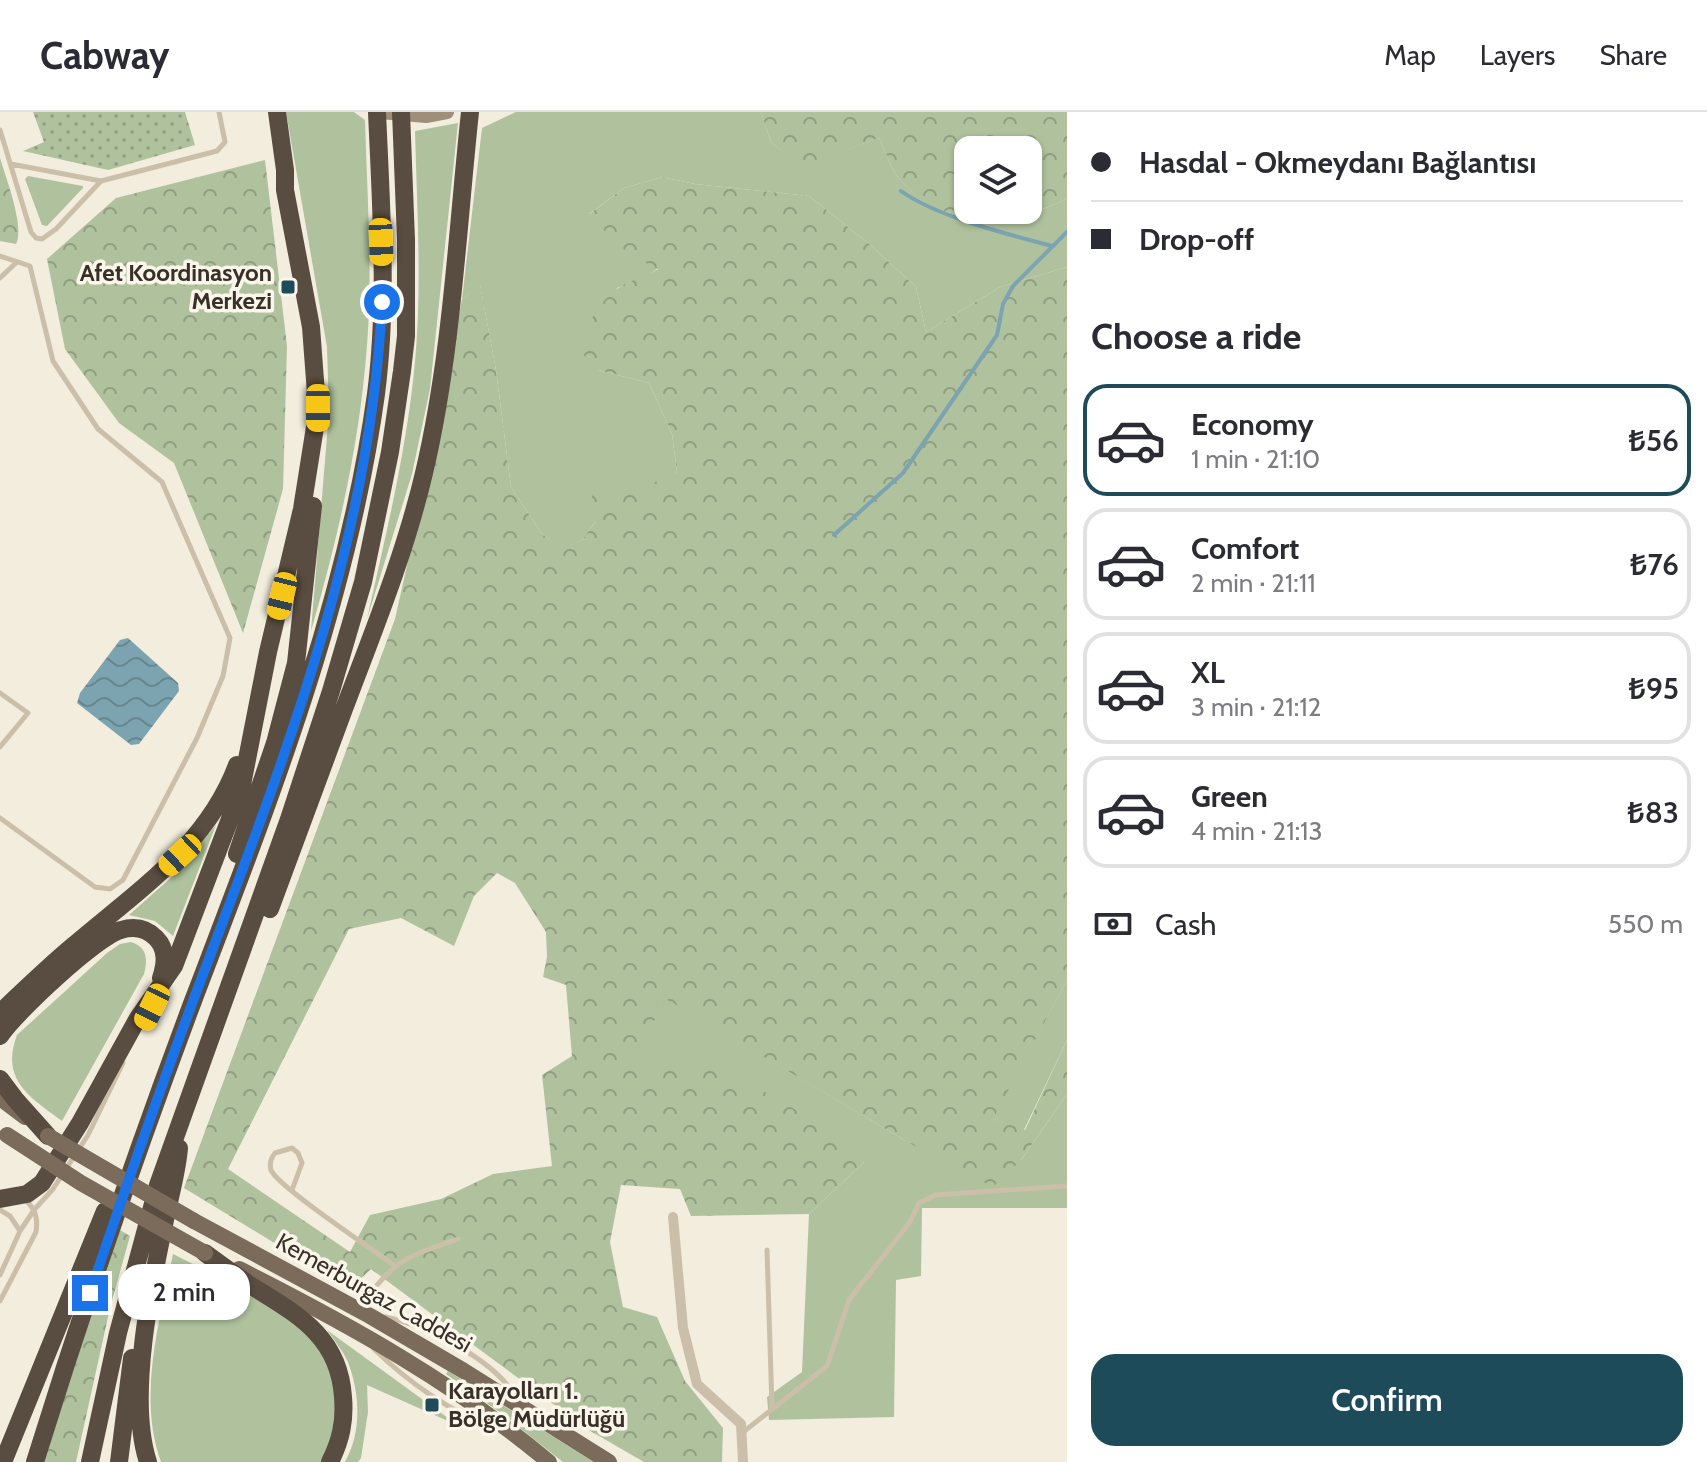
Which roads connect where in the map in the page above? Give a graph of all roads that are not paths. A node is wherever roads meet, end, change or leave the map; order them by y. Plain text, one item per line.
1 (219, 112) edge
2 (266, 112) edge
3 (277, 112) edge
4 (379, 112) edge
5 (401, 112) edge
6 (447, 112) edge
7 (470, 112) edge
8 (0, 130) edge
9 (11, 164) junction
10 (101, 181) junction
11 (285, 190) junction
12 (0, 256) edge
13 (17, 261) junction
14 (0, 278) edge
15 (318, 408) junction
16 (0, 693) edge
17 (258, 702) junction
18 (0, 747) edge
19 (0, 818) edge
20 (228, 912) junction
21 (236, 965) junction
22 (158, 988) junction
23 (0, 1013) edge
24 (140, 1032) dead end
25 (0, 1036) edge
26 (129, 1051) dead end
27 (0, 1079) edge
28 (0, 1098) edge
29 (181, 1125) junction
30 (2, 1132) edge
31 (48, 1136) junction
32 (138, 1149) junction
33 (1067, 1186) edge
34 (292, 1190) junction
35 (0, 1199) edge
36 (27, 1203) junction
37 (0, 1210) edge
38 (673, 1217) dead end
39 (20, 1231) junction
40 (458, 1239) dead end
41 (767, 1250) dead end
42 (205, 1253) junction
43 (395, 1266) junction
44 (0, 1275) edge
45 (153, 1278) junction
46 (0, 1301) edge
47 (365, 1313) junction
48 (772, 1407) junction
49 (741, 1433) junction
50 (3, 1462) edge
51 (35, 1462) edge
52 (90, 1462) edge
53 (119, 1462) edge
54 (148, 1462) edge
55 (330, 1462) edge
56 (549, 1462) edge
57 (609, 1462) edge
58 (743, 1462) edge

1 - 10 lane
2 - 11 highway
3 - 11 highway
4 - 6 main road
4 - 20 highway
5 - 21 highway, bridge
7 - 21 highway
8 - 9 lane
9 - 10 lane
9 - 10 lane
11 - 15 highway
12 - 13 lane
13 - 14 lane
13 - 19 lane
15 - 17 highway
15 - 20 highway
16 - 18 lane
17 - 22 highway
17 - 23 highway
20 - 32 highway
21 - 29 highway
22 - 24 lane
22 - 25 highway
22 - 36 highway
26 - 36 lane
27 - 31 highway
28 - 31 main road, Kemerburgaz Caddesi
29 - 45 highway
29 - 52 highway
30 - 42 main road, Kemerburgaz Caddesi, bridge
31 - 47 main road, Kemerburgaz Caddesi, bridge
32 - 50 highway
32 - 51 highway
33 - 48 lane
34 - 34 lane
34 - 43 lane
35 - 36 highway
36 - 39 lane
36 - 46 lane
37 - 39 lane
38 - 49 street
39 - 44 lane
40 - 43 lane
41 - 48 lane
42 - 55 highway
42 - 56 main road, Kemerburgaz Caddesi
43 - 47 lane
45 - 53 highway
45 - 54 highway
47 - 57 main road, Kemerburgaz Caddesi
48 - 49 lane
49 - 58 street

